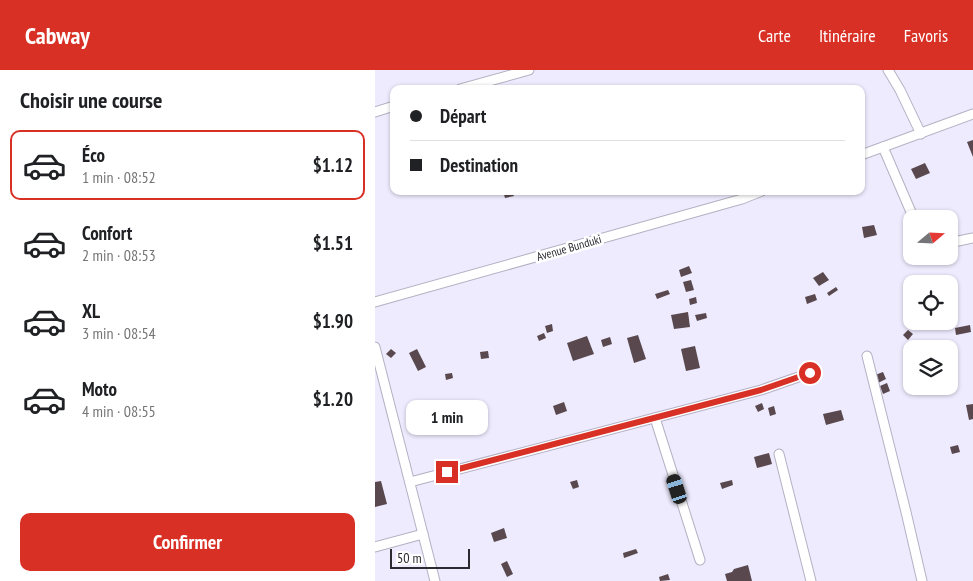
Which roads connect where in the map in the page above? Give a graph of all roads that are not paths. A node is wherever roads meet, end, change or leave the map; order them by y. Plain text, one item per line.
1 (529, 70) edge
2 (889, 70) edge
3 (475, 85) edge
4 (390, 107) edge
5 (375, 112) edge
6 (973, 114) edge
7 (921, 134) junction
8 (883, 147) junction
9 (865, 154) edge
10 (751, 195) edge
11 (910, 210) edge
12 (973, 238) edge
13 (958, 241) edge
14 (375, 302) edge
15 (375, 347) edge
16 (867, 356) dead end
17 (810, 373) dead end
18 (655, 418) junction
19 (779, 454) dead end
20 (410, 482) junction
21 (423, 534) junction
22 (375, 547) edge
23 (700, 560) dead end
24 (435, 581) edge
25 (811, 581) edge
26 (922, 581) edge

1 - 3 street
2 - 7 street
4 - 5 street
6 - 7 street
7 - 8 street
8 - 9 street
8 - 11 street
10 - 14 street, Avenue Bunduki
12 - 13 street
15 - 20 street
16 - 26 street
17 - 18 street
18 - 20 street
18 - 23 street
19 - 25 street
20 - 21 street
21 - 22 street
21 - 24 street

